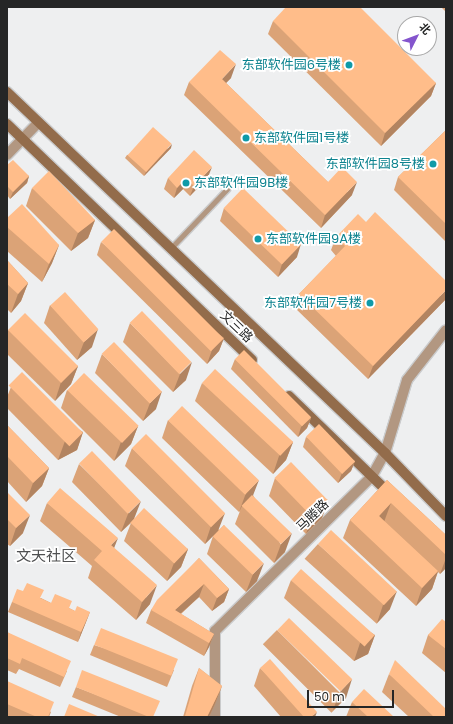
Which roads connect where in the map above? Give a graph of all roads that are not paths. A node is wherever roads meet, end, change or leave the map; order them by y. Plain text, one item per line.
1 (7, 92) edge
2 (38, 123) junction
3 (7, 124) edge
4 (22, 139) junction
5 (7, 155) edge
6 (227, 189) dead end
7 (170, 249) junction
8 (446, 330) edge
9 (259, 367) edge
10 (282, 389) edge
11 (385, 453) junction
12 (372, 476) junction
13 (399, 503) edge
14 (446, 516) edge
15 (215, 717) edge

1 - 2 main road, 文三路
2 - 4 street
2 - 7 main road, 文三路
3 - 4 main road, 文三路
4 - 5 street
4 - 9 main road, 文三路
6 - 7 lane
7 - 11 main road, 文三路
8 - 11 street, 马塍路
10 - 12 main road
11 - 12 street, 马塍路
11 - 14 main road, 文三路
12 - 13 main road
12 - 15 street, 马塍路

